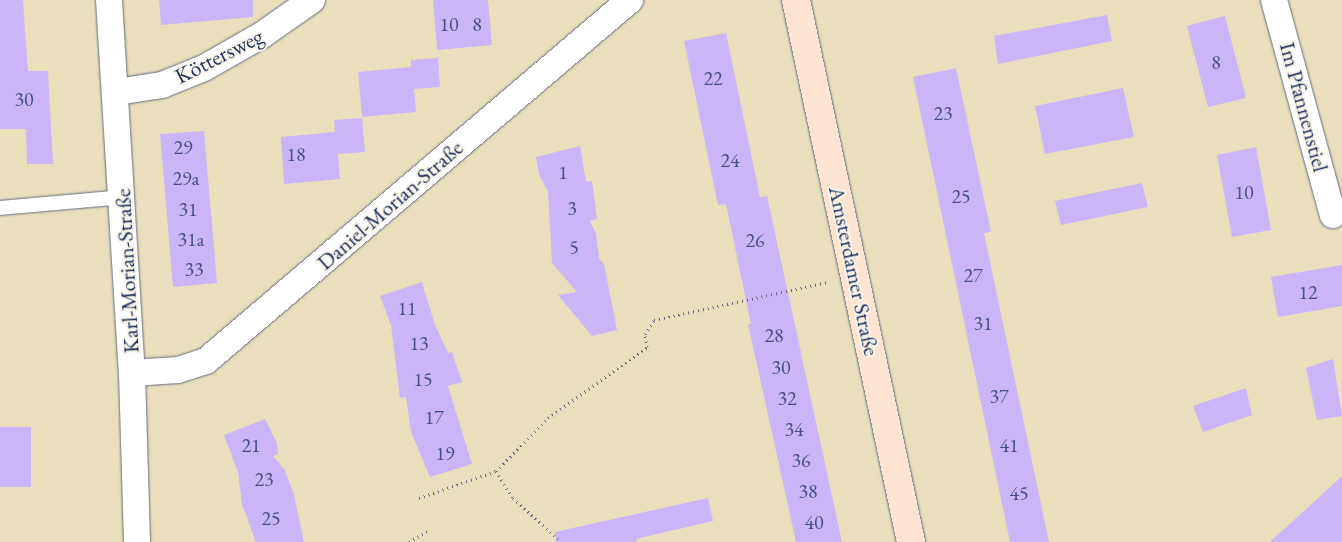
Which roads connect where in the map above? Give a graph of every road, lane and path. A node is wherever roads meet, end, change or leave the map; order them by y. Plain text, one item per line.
1 (108, 0) edge
2 (312, 0) edge
3 (630, 0) edge
4 (796, 0) edge
5 (1274, 0) edge
6 (117, 92) junction
7 (122, 197) junction
8 (0, 208) edge
9 (1333, 215) dead end
10 (855, 276) junction
11 (132, 373) junction
12 (496, 471) junction
13 (419, 498) dead end
14 (429, 530) dead end
15 (137, 542) edge
16 (409, 542) edge
17 (561, 542) edge
18 (911, 542) edge

1 - 6 street, Karl-Morian-Straße
2 - 6 street, Köttersweg
3 - 11 street, Daniel-Morian-Straße
4 - 10 street, Amsterdamer Straße
5 - 9 street, Im Pfannenstiel
6 - 7 street, Karl-Morian-Straße
7 - 8 lane
7 - 11 street, Karl-Morian-Straße
10 - 12 path
10 - 18 street, Amsterdamer Straße
11 - 15 street, Karl-Morian-Straße
12 - 13 path
12 - 17 path
14 - 16 path

